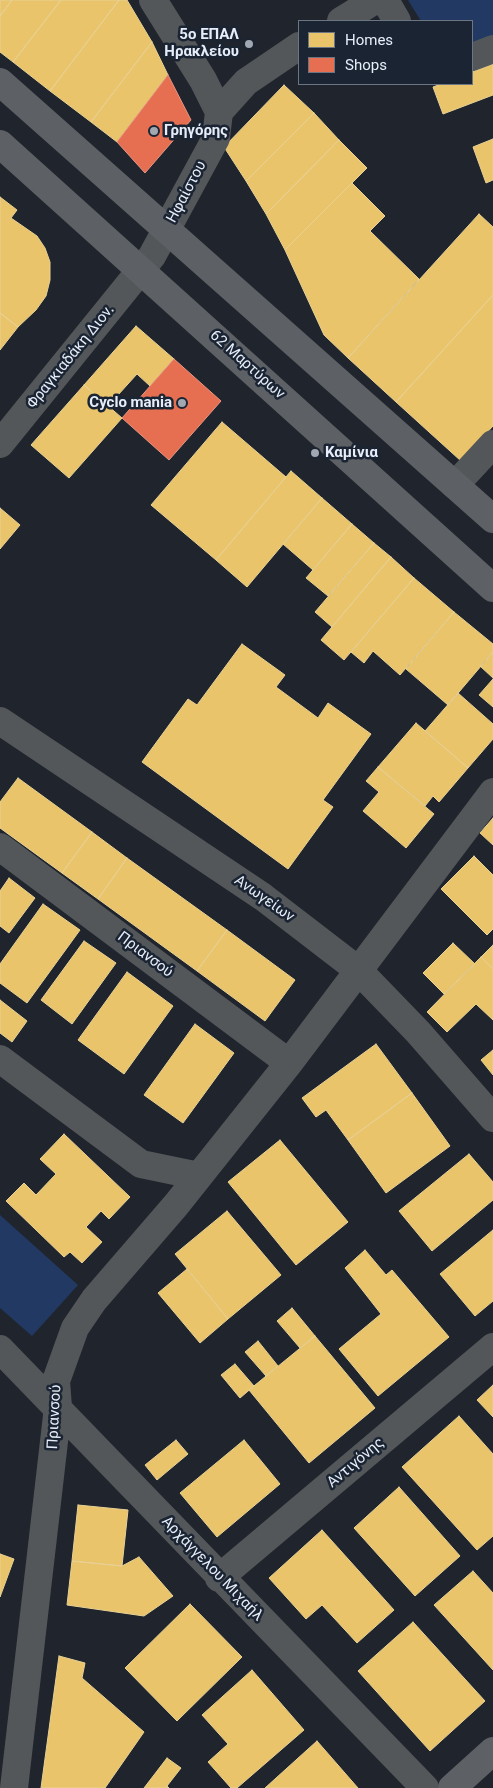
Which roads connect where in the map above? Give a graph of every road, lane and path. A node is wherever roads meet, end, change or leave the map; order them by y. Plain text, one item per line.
1 (153, 0) edge
2 (375, 0) edge
3 (385, 0) edge
4 (342, 20) edge
5 (396, 20) edge
6 (298, 47) edge
7 (493, 48) edge
8 (473, 57) edge
9 (0, 82) edge
10 (219, 112) junction
11 (0, 144) edge
12 (168, 228) junction
13 (142, 270) junction
14 (0, 444) edge
15 (493, 444) edge
16 (455, 485) junction
17 (493, 519) edge
18 (493, 588) edge
19 (1, 723) edge
20 (493, 792) edge
21 (0, 847) edge
22 (358, 970) junction
23 (0, 1059) edge
24 (289, 1063) junction
25 (493, 1118) edge
26 (199, 1176) junction
27 (493, 1347) edge
28 (0, 1349) edge
29 (58, 1407) junction
30 (219, 1578) junction
31 (493, 1751) edge
32 (14, 1788) edge
33 (425, 1788) edge
34 (452, 1788) edge

1 - 10 street
2 - 4 street
3 - 5 street
6 - 10 street
7 - 8 street
9 - 12 main road
10 - 12 street, Ηφαίστου
11 - 13 main road, 62 Μαρτύρων
12 - 13 street, Ηφαίστου
12 - 16 main road
13 - 14 street, Φραγκιαδάκη Διον.
13 - 18 main road, 62 Μαρτύρων
15 - 16 street
16 - 17 main road
19 - 22 street, Ανωγείων
20 - 22 street, Πριανσού
21 - 24 street, Πριανσού
22 - 24 street, Πριανσού
22 - 25 street, Ανωγείων
23 - 26 street
24 - 26 street, Πριανσού
26 - 29 street, Πριανσού
27 - 30 street, Αντιγόνης
28 - 29 street, Αρχάγγελου Μιχαήλ
29 - 30 street, Αρχάγγελου Μιχαήλ
29 - 32 street, Πριανσού
30 - 33 street, Αρχάγγελου Μιχαήλ
31 - 34 main road

